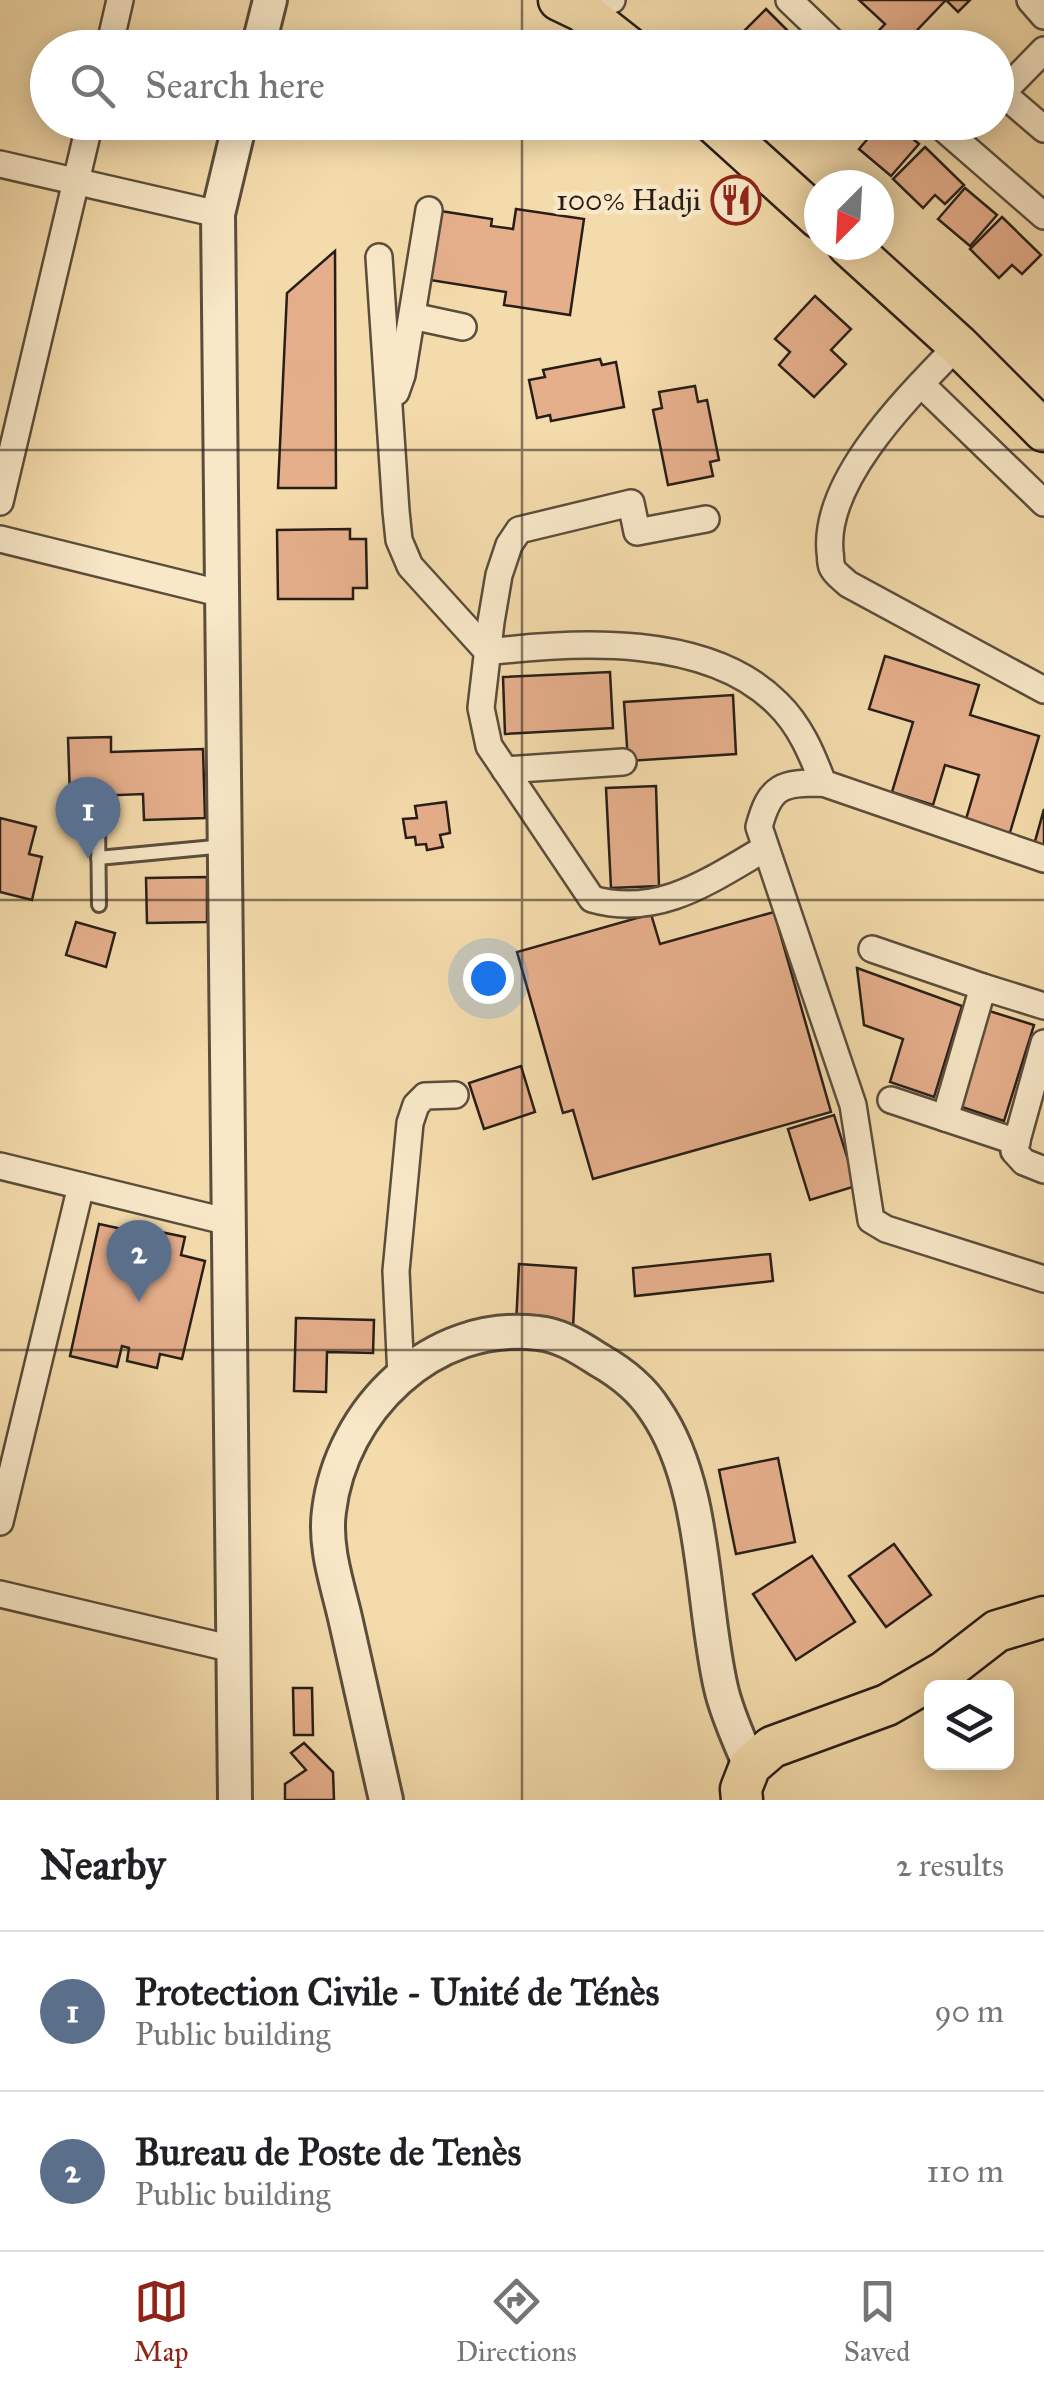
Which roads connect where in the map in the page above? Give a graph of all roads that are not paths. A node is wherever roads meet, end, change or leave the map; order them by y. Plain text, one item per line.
1 (120, 0) edge
2 (270, 0) edge
3 (789, 0) edge
4 (1030, 0) edge
5 (584, 4) edge
6 (1044, 16) edge
7 (112, 30) edge
8 (262, 30) edge
9 (611, 30) edge
10 (820, 30) edge
11 (1044, 50) edge
12 (1014, 81) edge
13 (1014, 104) edge
14 (1044, 128) edge
15 (85, 140) edge
16 (236, 140) edge
17 (733, 140) edge
18 (957, 140) edge
19 (0, 164) edge
20 (75, 181) junction
21 (804, 204) edge
22 (429, 210) dead end
23 (218, 214) junction
24 (1044, 216) edge
25 (379, 257) dead end
26 (865, 260) edge
27 (412, 316) junction
28 (464, 327) dead end
29 (958, 344) junction
30 (921, 384) junction
31 (388, 396) junction
32 (1044, 431) edge
33 (0, 502) edge
34 (1044, 504) edge
35 (706, 519) dead end
36 (0, 539) edge
37 (223, 594) junction
38 (488, 652) junction
39 (1044, 690) edge
40 (623, 762) dead end
41 (505, 770) junction
42 (823, 783) junction
43 (98, 820) dead end
44 (226, 846) junction
45 (764, 849) junction
46 (98, 858) junction
47 (1044, 859) edge
48 (99, 905) dead end
49 (872, 949) dead end
50 (983, 987) junction
51 (1044, 1006) edge
52 (1044, 1043) edge
53 (454, 1095) dead end
54 (891, 1100) dead end
55 (945, 1118) junction
56 (1016, 1142) junction
57 (0, 1166) edge
58 (1044, 1170) edge
59 (81, 1186) junction
60 (230, 1222) junction
61 (1044, 1279) edge
62 (400, 1376) junction
63 (0, 1522) edge
64 (0, 1594) edge
65 (1044, 1617) edge
66 (234, 1650) junction
67 (746, 1783) edge
68 (235, 1800) edge
69 (386, 1800) edge

1 - 7 street
2 - 8 street
3 - 10 street
4 - 6 street
5 - 9 main road
11 - 12 street
13 - 14 street
15 - 20 street
16 - 23 street
17 - 21 main road
18 - 24 street
19 - 20 street
20 - 23 street
20 - 33 street
22 - 27 street
23 - 37 street
25 - 31 street
26 - 29 main road
27 - 28 street
27 - 31 street
29 - 30 street
29 - 32 main road
30 - 34 street
30 - 39 street
31 - 38 street
35 - 38 street
36 - 37 street
37 - 44 street
38 - 41 street
38 - 42 street
40 - 41 street
41 - 45 street
42 - 45 street
42 - 47 street
43 - 46 lane
44 - 46 lane
44 - 60 street
45 - 61 street
46 - 48 lane
49 - 50 street
50 - 51 street
50 - 55 street
52 - 56 street
53 - 62 street
54 - 55 street
55 - 56 street
56 - 58 street
57 - 59 street
59 - 60 street
59 - 63 street
60 - 66 street
62 - 67 street
62 - 69 street
64 - 66 street
65 - 67 main road
66 - 68 street

